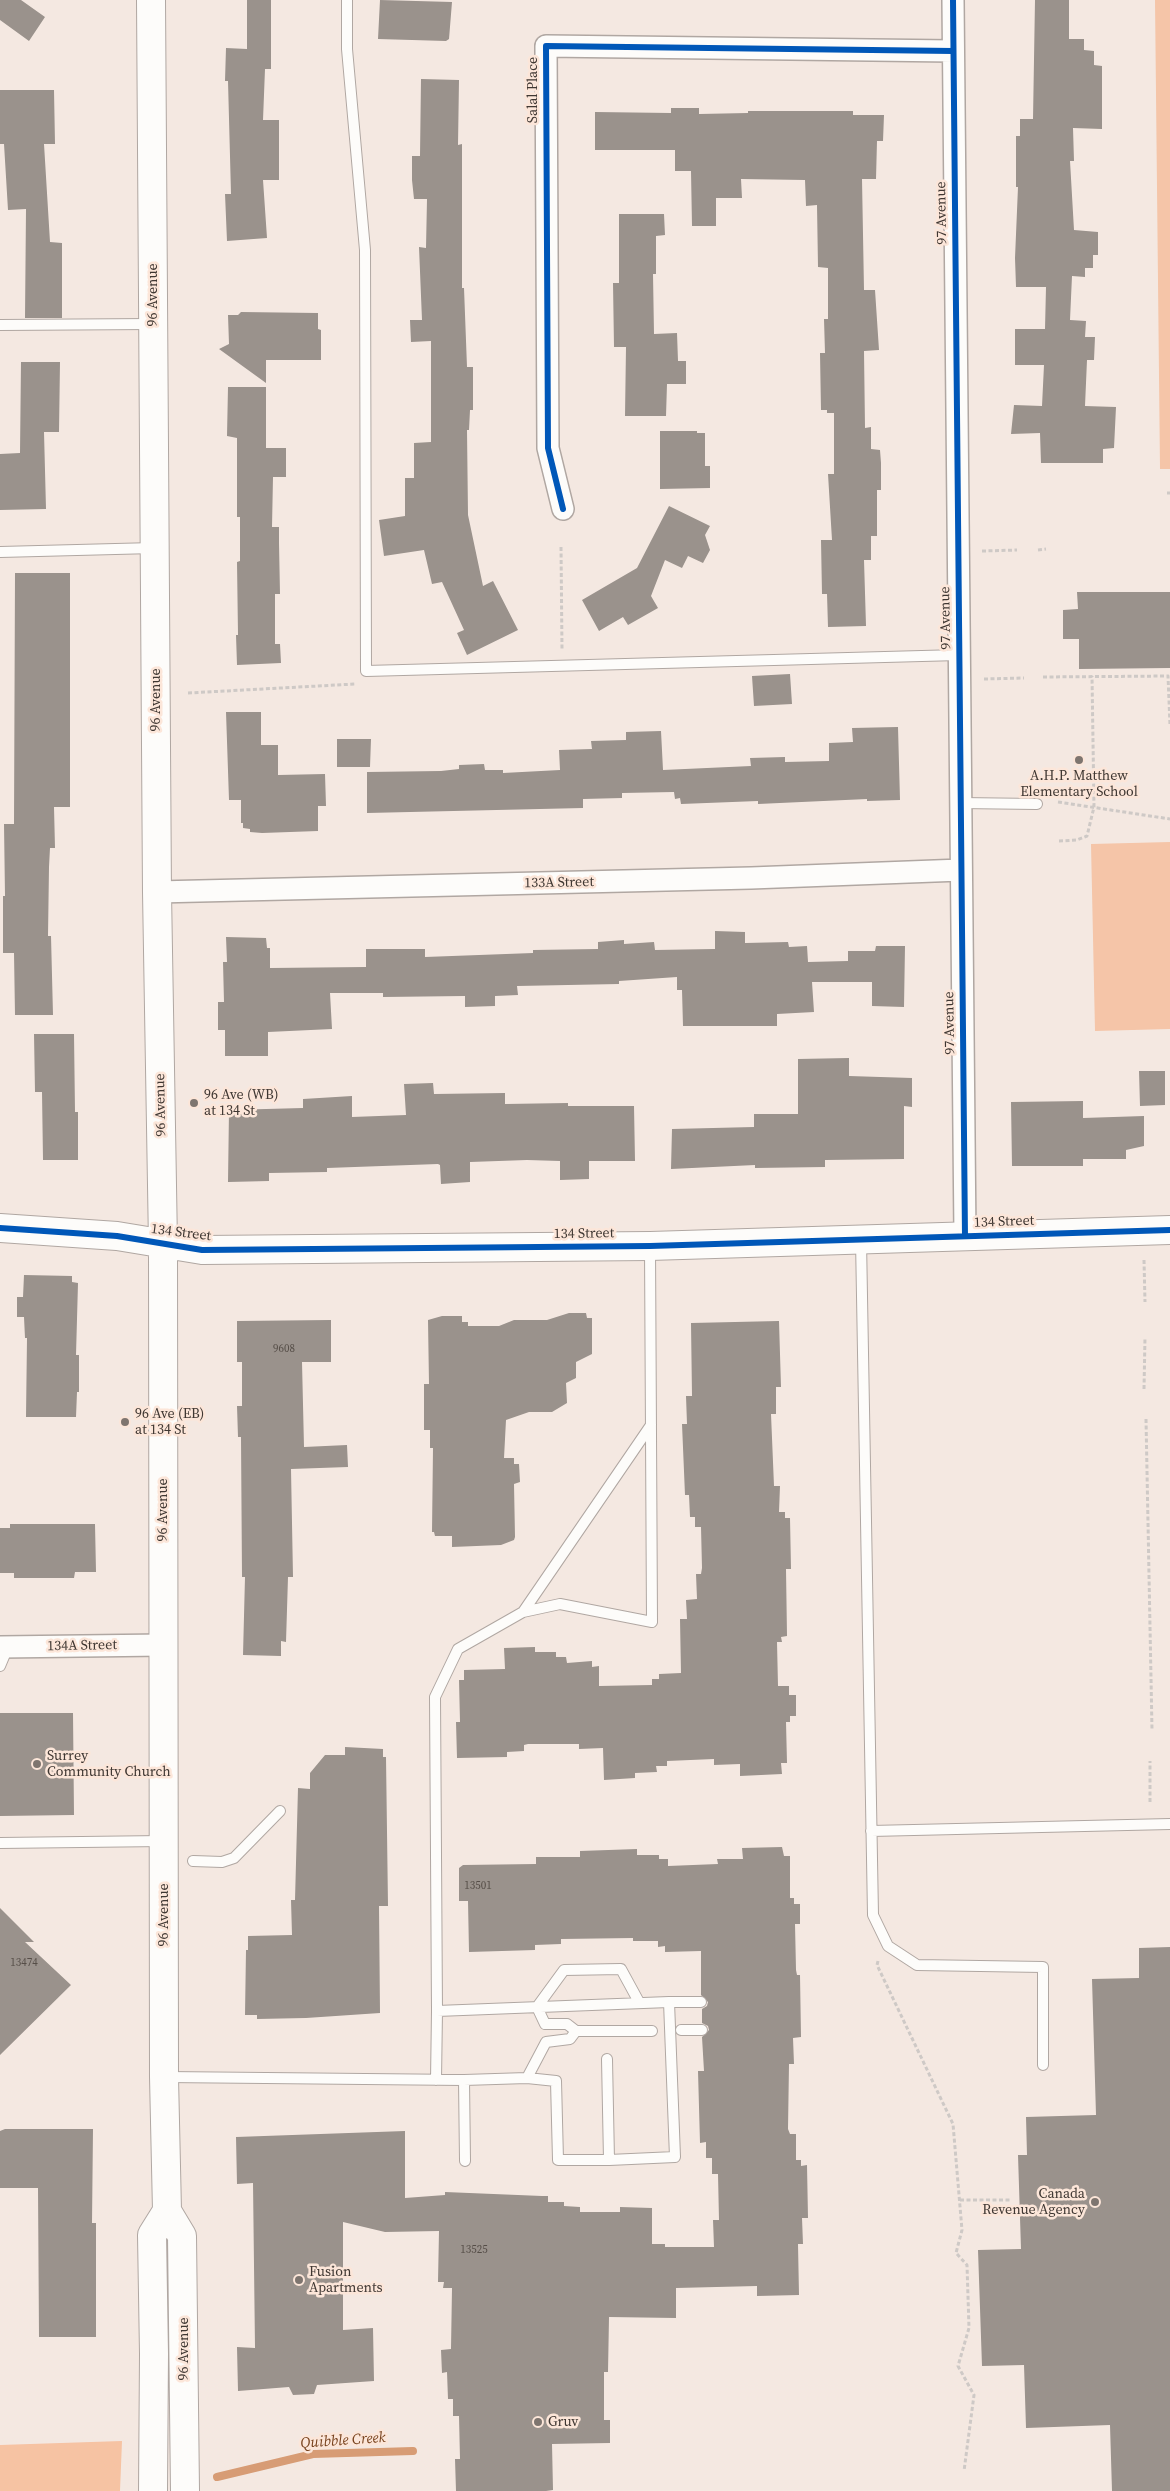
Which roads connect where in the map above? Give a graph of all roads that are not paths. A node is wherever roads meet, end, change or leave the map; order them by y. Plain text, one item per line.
1 (151, 0) edge
2 (348, 0) edge
3 (953, 0) edge
4 (953, 51) junction
5 (153, 324) junction
6 (0, 325) edge
7 (563, 509) dead end
8 (155, 548) junction
9 (0, 552) edge
10 (959, 655) junction
11 (960, 803) junction
12 (1037, 804) dead end
13 (961, 870) junction
14 (158, 892) junction
15 (0, 1228) edge
16 (1170, 1230) edge
17 (965, 1236) junction
18 (860, 1239) junction
19 (163, 1244) junction
20 (650, 1246) junction
21 (651, 1425) junction
22 (523, 1612) junction
23 (164, 1645) junction
24 (3, 1653) edge
25 (280, 1811) dead end
26 (1170, 1824) edge
27 (871, 1831) junction
28 (164, 1841) junction
29 (0, 1843) edge
30 (193, 1861) dead end
31 (639, 2002) junction
32 (669, 2002) junction
33 (702, 2002) dead end
34 (537, 2007) junction
35 (437, 2011) junction
36 (681, 2030) dead end
37 (702, 2030) dead end
38 (576, 2031) junction
39 (652, 2031) dead end
40 (607, 2058) dead end
41 (1043, 2065) dead end
42 (164, 2077) junction
43 (527, 2078) junction
44 (436, 2080) junction
45 (464, 2080) junction
46 (609, 2160) junction
47 (465, 2162) dead end
48 (167, 2210) junction
49 (153, 2491) edge
50 (185, 2491) edge

1 - 5 main road, 96 Avenue
2 - 10 lane
3 - 4 street, 97 Avenue
4 - 7 street, Salal Place
4 - 10 street, 97 Avenue
5 - 6 lane
5 - 8 main road, 96 Avenue
8 - 9 lane
8 - 14 main road, 96 Avenue
10 - 11 street, 97 Avenue
11 - 12 lane
11 - 13 street, 97 Avenue
13 - 14 street, 133A Street
13 - 17 street, 97 Avenue
14 - 19 main road, 96 Avenue
15 - 19 main road, 134 Street
16 - 17 main road, 134 Street
17 - 18 main road, 134 Street
18 - 20 main road, 134 Street
18 - 27 lane
19 - 20 main road, 134 Street
19 - 23 main road, 96 Avenue
20 - 21 lane
21 - 22 lane
21 - 22 lane
22 - 35 lane
23 - 24 street, 134A Street
23 - 28 main road, 96 Avenue
25 - 30 lane
26 - 27 lane
27 - 41 lane
28 - 29 lane
28 - 42 main road, 96 Avenue
31 - 32 lane
31 - 34 lane
31 - 34 lane
32 - 33 lane
32 - 46 lane
34 - 35 lane
34 - 38 lane
35 - 44 lane
36 - 37 lane
38 - 39 lane
38 - 43 lane
40 - 46 lane
42 - 44 lane
42 - 48 main road, 96 Avenue
43 - 45 lane
43 - 46 lane
44 - 45 lane
45 - 47 lane
48 - 49 main road
48 - 50 main road, 96 Avenue

